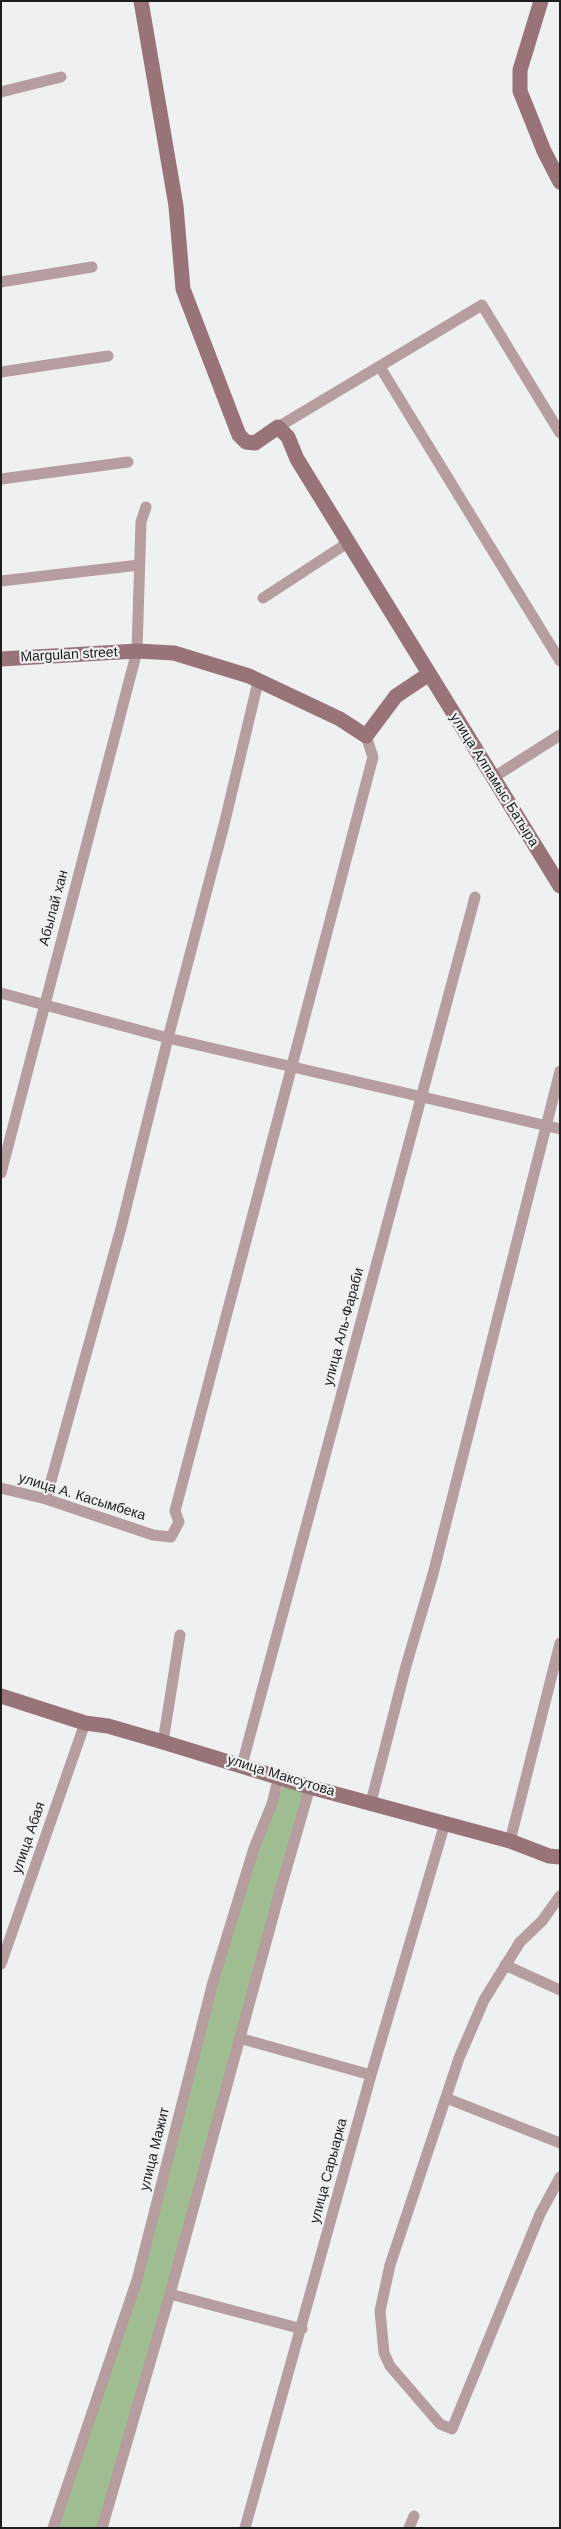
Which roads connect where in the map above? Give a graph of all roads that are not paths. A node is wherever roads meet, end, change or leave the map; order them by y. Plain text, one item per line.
1 (141, 1) edge
2 (540, 1) edge
3 (61, 77) dead end
4 (1, 92) edge
5 (560, 182) edge
6 (92, 267) dead end
7 (1, 282) edge
8 (108, 356) dead end
9 (380, 367) junction
10 (1, 372) edge
11 (278, 427) junction
12 (560, 433) edge
13 (128, 462) dead end
14 (1, 478) edge
15 (146, 507) dead end
16 (349, 542) junction
17 (139, 565) junction
18 (1, 582) edge
19 (263, 598) dead end
20 (137, 651) junction
21 (1, 659) edge
22 (560, 661) edge
23 (429, 674) junction
24 (258, 682) junction
25 (560, 735) edge
26 (366, 736) junction
27 (494, 777) junction
28 (560, 886) edge
29 (475, 897) dead end
30 (1, 993) edge
31 (44, 1005) junction
32 (168, 1038) junction
33 (293, 1068) junction
34 (560, 1071) edge
35 (421, 1097) junction
36 (546, 1126) junction
37 (560, 1129) edge
38 (1, 1172) edge
39 (1, 1488) edge
40 (46, 1499) junction
41 (180, 1635) dead end
42 (560, 1642) edge
43 (1, 1696) edge
44 (84, 1723) junction
45 (163, 1742) junction
46 (242, 1765) junction
47 (279, 1776) junction
48 (310, 1787) junction
49 (371, 1802) junction
50 (445, 1823) junction
51 (510, 1841) junction
52 (560, 1857) edge
53 (560, 1896) edge
54 (1, 1964) edge
55 (505, 1965) junction
56 (560, 1990) edge
57 (240, 2038) junction
58 (371, 2075) junction
59 (446, 2098) junction
60 (560, 2143) edge
61 (560, 2177) edge
62 (170, 2294) junction
63 (302, 2329) junction
64 (414, 2516) dead end
65 (53, 2528) edge
66 (102, 2528) edge
67 (245, 2528) edge
68 (408, 2528) edge

1 - 11 street
2 - 5 street
3 - 4 street
6 - 7 street
8 - 10 street
9 - 11 street
9 - 12 street
9 - 22 street
11 - 16 street, улица Алпамыс Батыра
13 - 14 street
15 - 17 street, Абылай хан
16 - 19 street
16 - 23 street, улица Алпамыс Батыра
17 - 18 street
17 - 20 street, Абылай хан
20 - 21 street, Margulan street
20 - 24 street, Margulan street
20 - 31 street, Абылай хан
23 - 26 street
23 - 27 street, улица Алпамыс Батыра
24 - 26 street, Margulan street
24 - 32 street
25 - 27 street
26 - 33 street
27 - 28 street, улица Алпамыс Батыра
29 - 35 street, улица Аль-Фараби
30 - 31 street
31 - 32 street
31 - 38 street, Абылай хан
32 - 33 street
32 - 40 street
33 - 35 street
33 - 40 street, улица А. Касымбека
34 - 36 street
35 - 36 street
35 - 46 street, улица Аль-Фараби
36 - 37 street
36 - 49 street
39 - 40 street, улица А. Касымбека
41 - 45 street
42 - 51 street
43 - 44 street, улица Максутова
44 - 45 street, улица Максутова
44 - 54 street, улица Абая
45 - 46 street, улица Максутова
46 - 47 street, улица Максутова
47 - 48 street, улица Максутова
47 - 65 street, улица Мажит
48 - 49 street, улица Максутова
48 - 57 street
49 - 50 street, улица Максутова
50 - 51 street, улица Максутова
50 - 58 street, улица Сарыарка
51 - 52 street, улица Максутова
53 - 55 street
55 - 56 street
55 - 59 street
57 - 58 street
57 - 62 street
58 - 63 street, улица Сарыарка
59 - 60 street
59 - 61 street
62 - 63 street
62 - 66 street
63 - 67 street, улица Сарыарка
64 - 68 street

